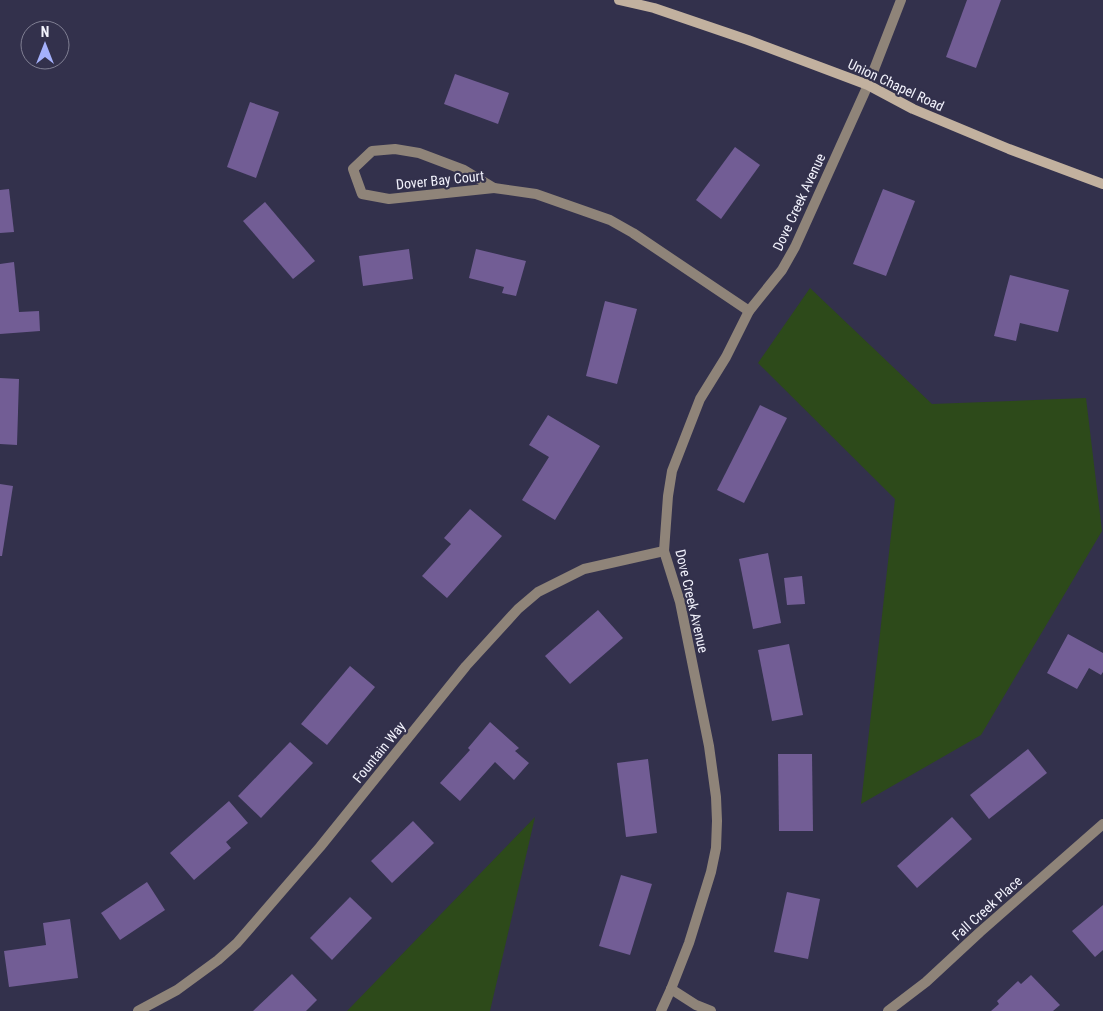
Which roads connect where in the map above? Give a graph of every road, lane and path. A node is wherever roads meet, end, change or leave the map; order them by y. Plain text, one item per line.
1 (619, 0) edge
2 (901, 0) edge
3 (868, 85) junction
4 (1103, 184) edge
5 (494, 188) junction
6 (749, 311) junction
7 (664, 551) junction
8 (1103, 824) edge
9 (672, 989) junction
10 (138, 1011) edge
11 (661, 1011) edge
12 (711, 1011) edge
13 (888, 1011) edge

1 - 3 street, Union Chapel Road
2 - 3 street, Dove Creek Avenue
3 - 4 street, Union Chapel Road
3 - 6 street, Dove Creek Avenue
5 - 5 street, Dover Bay Court
5 - 6 street, Dover Bay Court
6 - 7 street, Dove Creek Avenue
7 - 9 street, Dove Creek Avenue
7 - 10 street, Fountain Way
8 - 13 street, Fall Creek Place
9 - 11 street, Dove Creek Avenue
9 - 12 street

